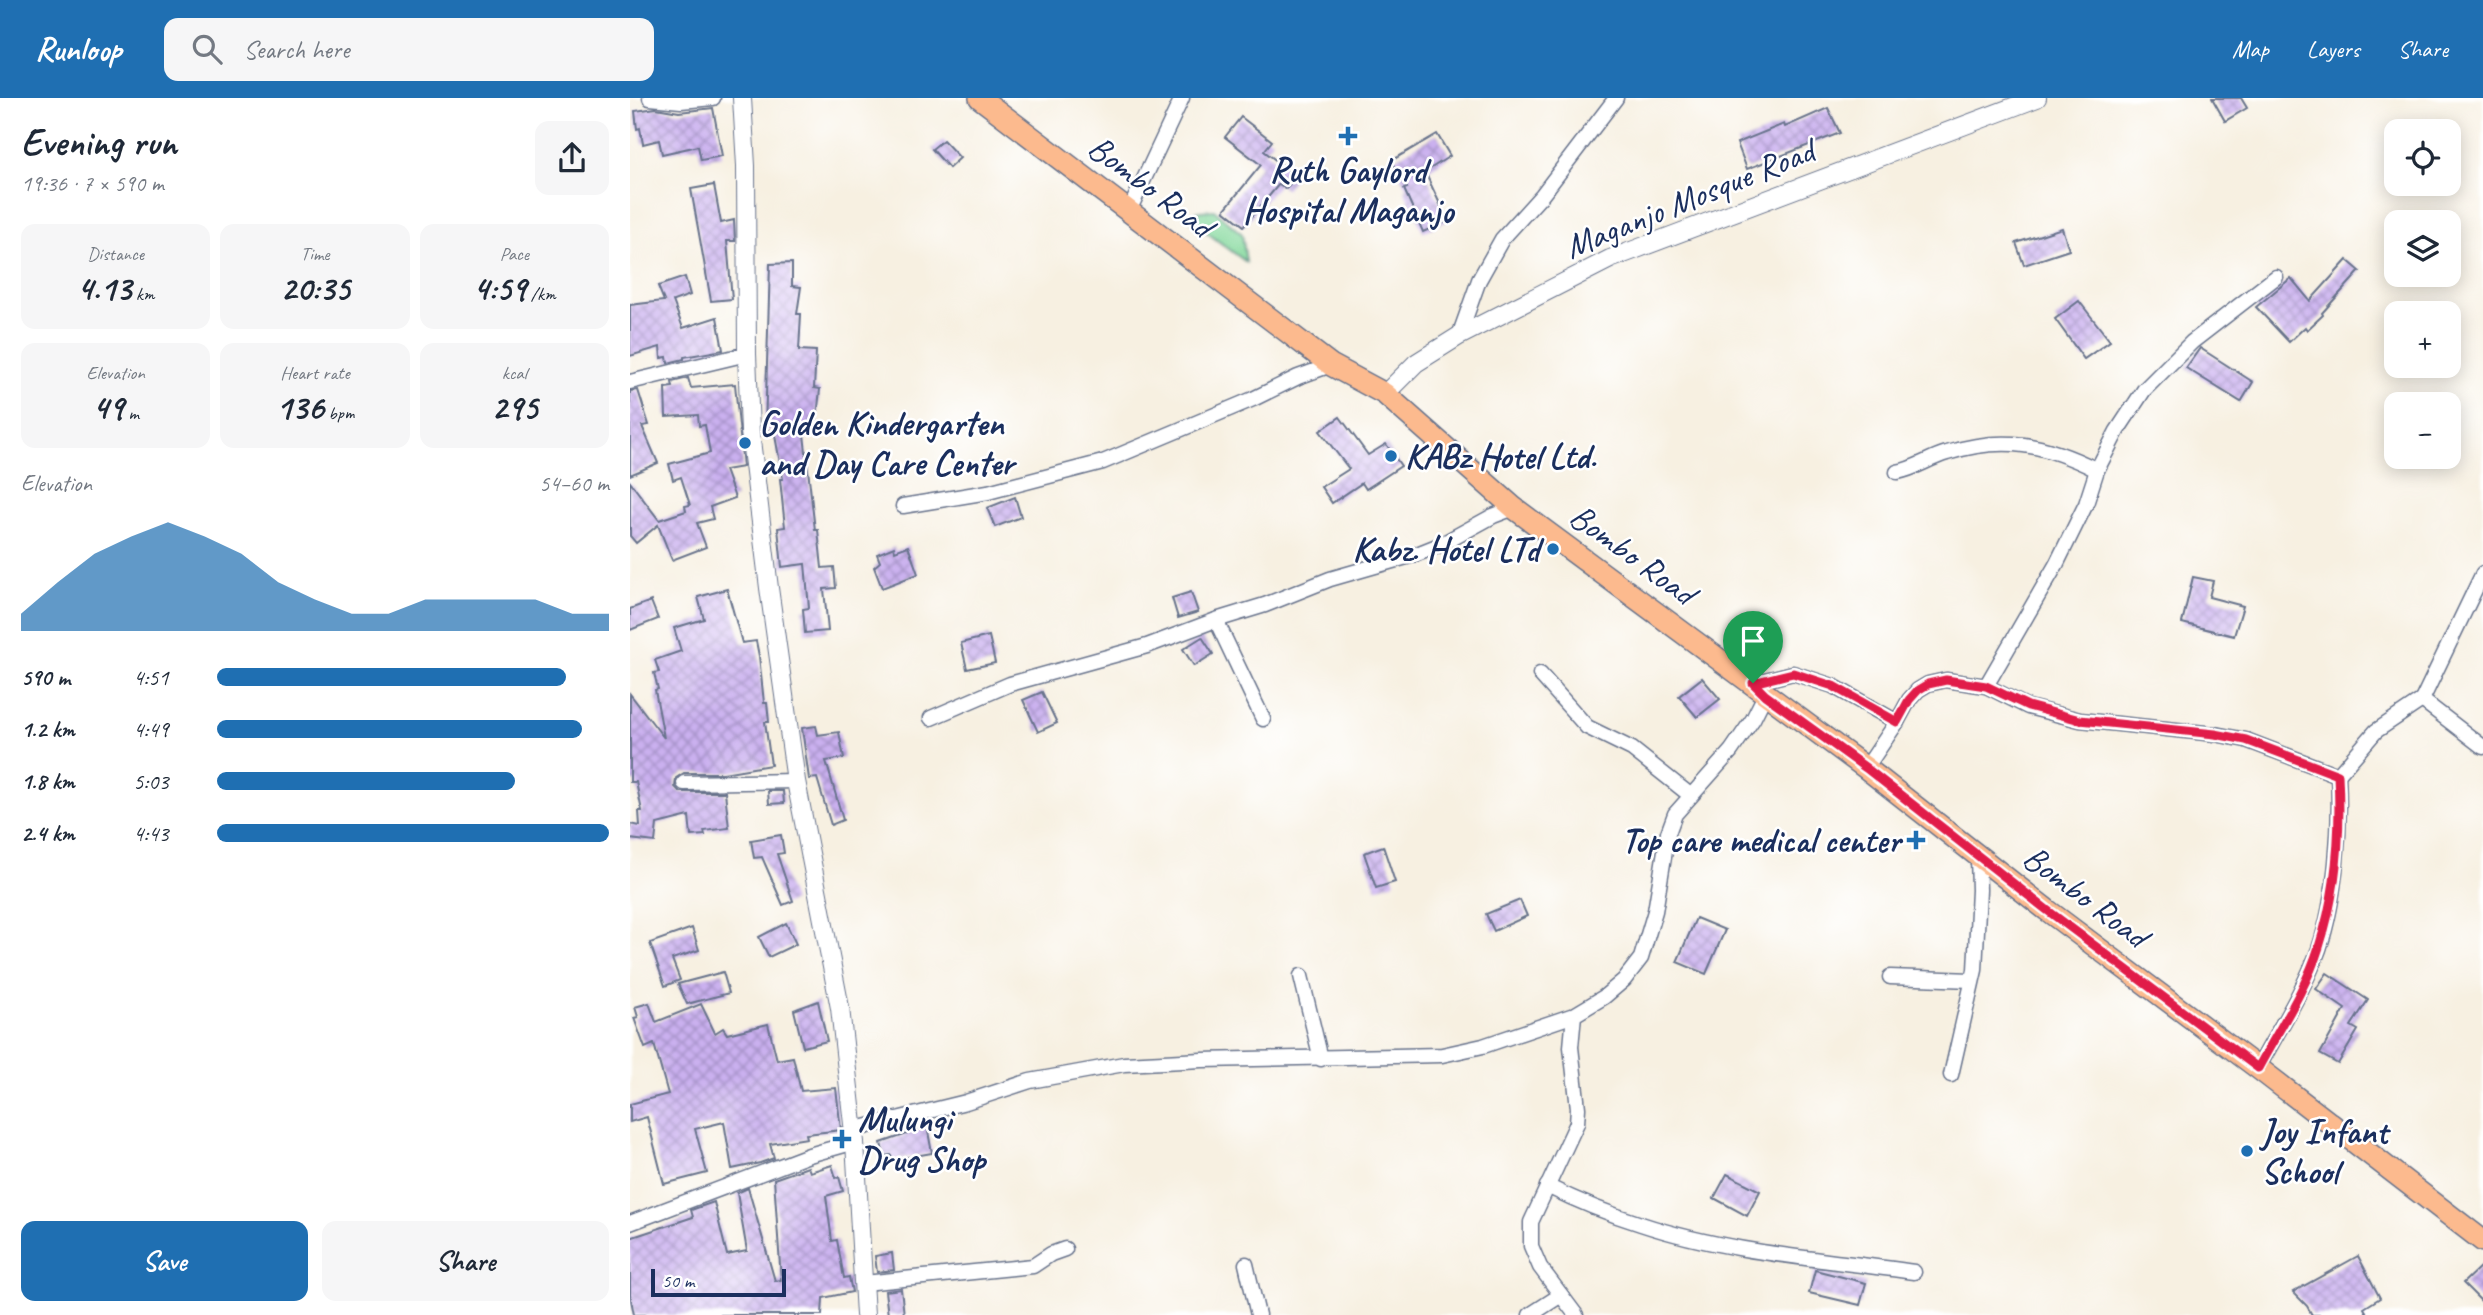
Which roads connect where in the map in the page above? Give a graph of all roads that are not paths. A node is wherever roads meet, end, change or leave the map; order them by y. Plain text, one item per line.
1 (650, 98) edge
2 (713, 98) edge
3 (742, 98) edge
4 (980, 98) edge
5 (1182, 98) edge
6 (1616, 98) edge
7 (2037, 98) edge
8 (1129, 211) junction
9 (2276, 278) dead end
10 (1459, 336) junction
11 (747, 354) junction
12 (1331, 365) junction
13 (630, 382) edge
14 (1385, 394) junction
15 (2097, 470) junction
16 (1897, 472) dead end
17 (903, 506) dead end
18 (1514, 508) junction
19 (2483, 573) edge
20 (1216, 620) junction
21 (1540, 674) dead end
22 (1986, 686) junction
23 (1759, 689) junction
24 (2422, 700) junction
25 (931, 718) dead end
26 (1263, 719) dead end
27 (1897, 722) junction
28 (2483, 747) edge
29 (1866, 768) junction
30 (2338, 775) junction
31 (796, 781) junction
32 (684, 783) dead end
33 (1690, 795) junction
34 (1978, 856) junction
35 (1301, 976) dead end
36 (1890, 977) dead end
37 (1972, 980) junction
38 (1574, 1015) junction
39 (1321, 1059) junction
40 (2258, 1068) junction
41 (1951, 1075) dead end
42 (854, 1136) junction
43 (1547, 1186) junction
44 (630, 1223) edge
45 (2483, 1241) edge
46 (1065, 1249) dead end
47 (1246, 1264) dead end
48 (1914, 1272) dead end
49 (864, 1283) junction
50 (1561, 1295) junction
51 (865, 1315) edge
52 (1258, 1315) edge
53 (1531, 1315) edge
54 (1576, 1315) edge

1 - 2 street
3 - 11 street
4 - 8 main road, Bombo Road
5 - 8 street
6 - 10 street
7 - 10 street, Maganjo Mosque Road
8 - 12 main road, Bombo Road
9 - 15 street
10 - 14 street, Maganjo Mosque Road
11 - 13 street
11 - 31 street
12 - 14 main road, Bombo Road
12 - 17 street
14 - 18 main road, Bombo Road
15 - 16 street
15 - 22 street
18 - 20 street
18 - 23 main road, Bombo Road
19 - 24 street
20 - 25 street
20 - 26 street
21 - 33 street
22 - 27 street
22 - 30 street
23 - 27 street
23 - 29 main road, Bombo Road
23 - 33 street
24 - 28 street
24 - 30 street
27 - 29 street
29 - 34 main road, Bombo Road
30 - 40 street
31 - 32 street
31 - 42 street
33 - 38 street
34 - 37 street
34 - 40 main road, Bombo Road
35 - 39 street
36 - 37 street
37 - 41 street
38 - 39 street
38 - 43 street
39 - 42 street
40 - 45 main road, Bombo Road
42 - 44 street
42 - 49 street
43 - 48 street
43 - 50 street
46 - 49 street
47 - 52 street
49 - 51 street
50 - 53 street
50 - 54 street

